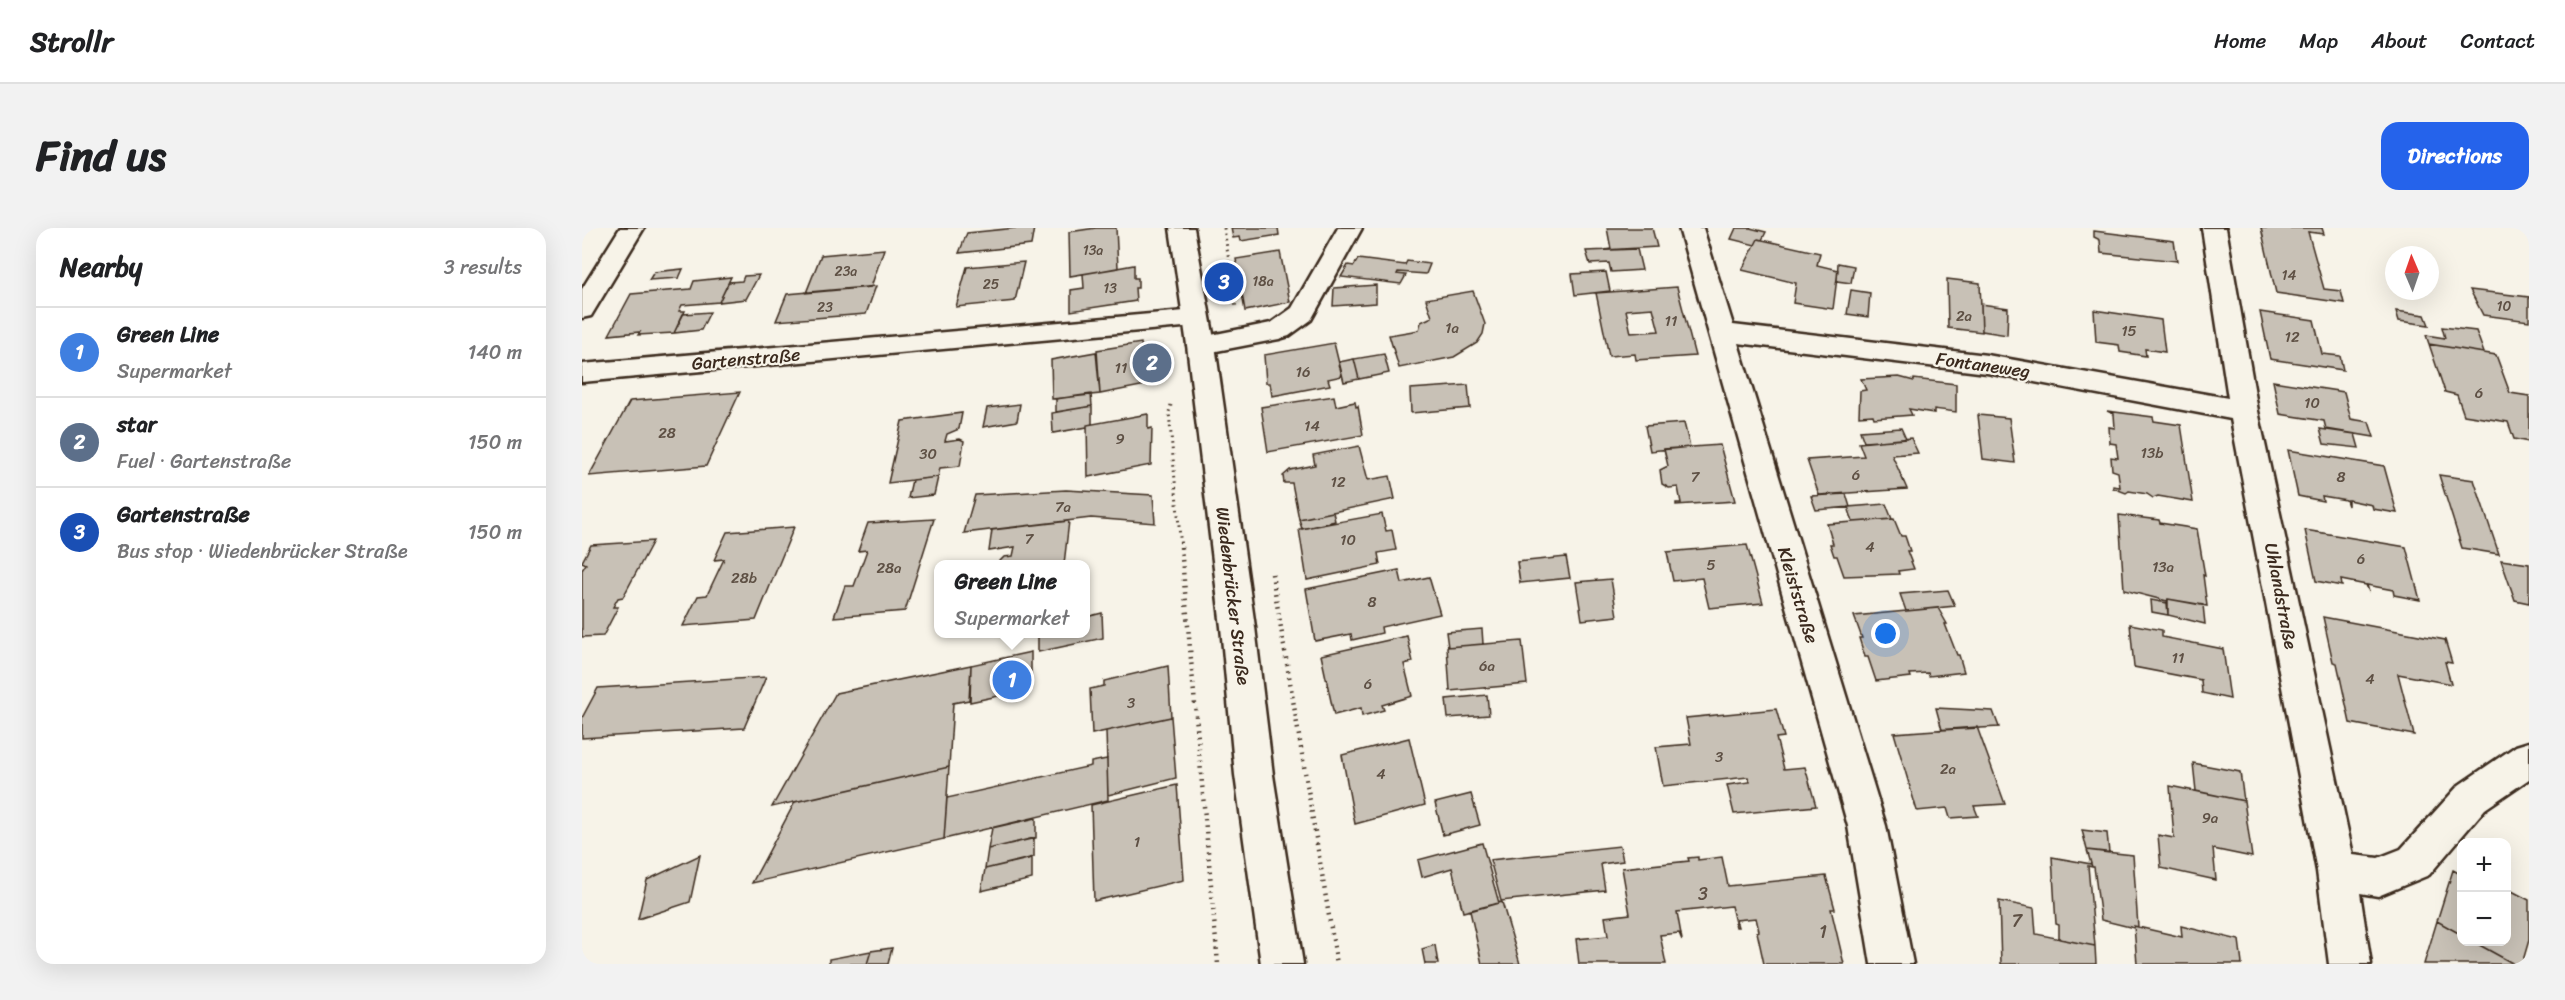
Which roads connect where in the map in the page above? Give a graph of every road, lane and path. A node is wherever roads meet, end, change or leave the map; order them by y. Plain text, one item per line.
1 (632, 228) edge
2 (1182, 228) edge
3 (1224, 228) edge
4 (1350, 228) edge
5 (1690, 228) edge
6 (2214, 228) edge
7 (582, 310) edge
8 (1720, 332) junction
9 (1210, 334) junction
10 (589, 373) edge
11 (582, 399) edge
12 (1172, 401) dead end
13 (2244, 411) junction
14 (1270, 563) dead end
15 (2529, 758) edge
16 (2337, 871) junction
17 (1218, 964) edge
18 (1282, 964) edge
19 (1337, 964) edge
20 (1892, 964) edge
21 (2350, 964) edge

1 - 7 street
2 - 9 street, Wiedenbrücker Straße
3 - 9 path
4 - 9 street, Gartenstraße
5 - 8 street, Kleiststraße
6 - 13 street, Uhlandstraße
8 - 13 street, Fontaneweg
8 - 20 street, Kleiststraße
9 - 10 street, Gartenstraße
9 - 18 street, Wiedenbrücker Straße
10 - 11 street
12 - 17 path
13 - 16 street, Uhlandstraße
14 - 19 path
15 - 16 street
16 - 21 street, Uhlandstraße

